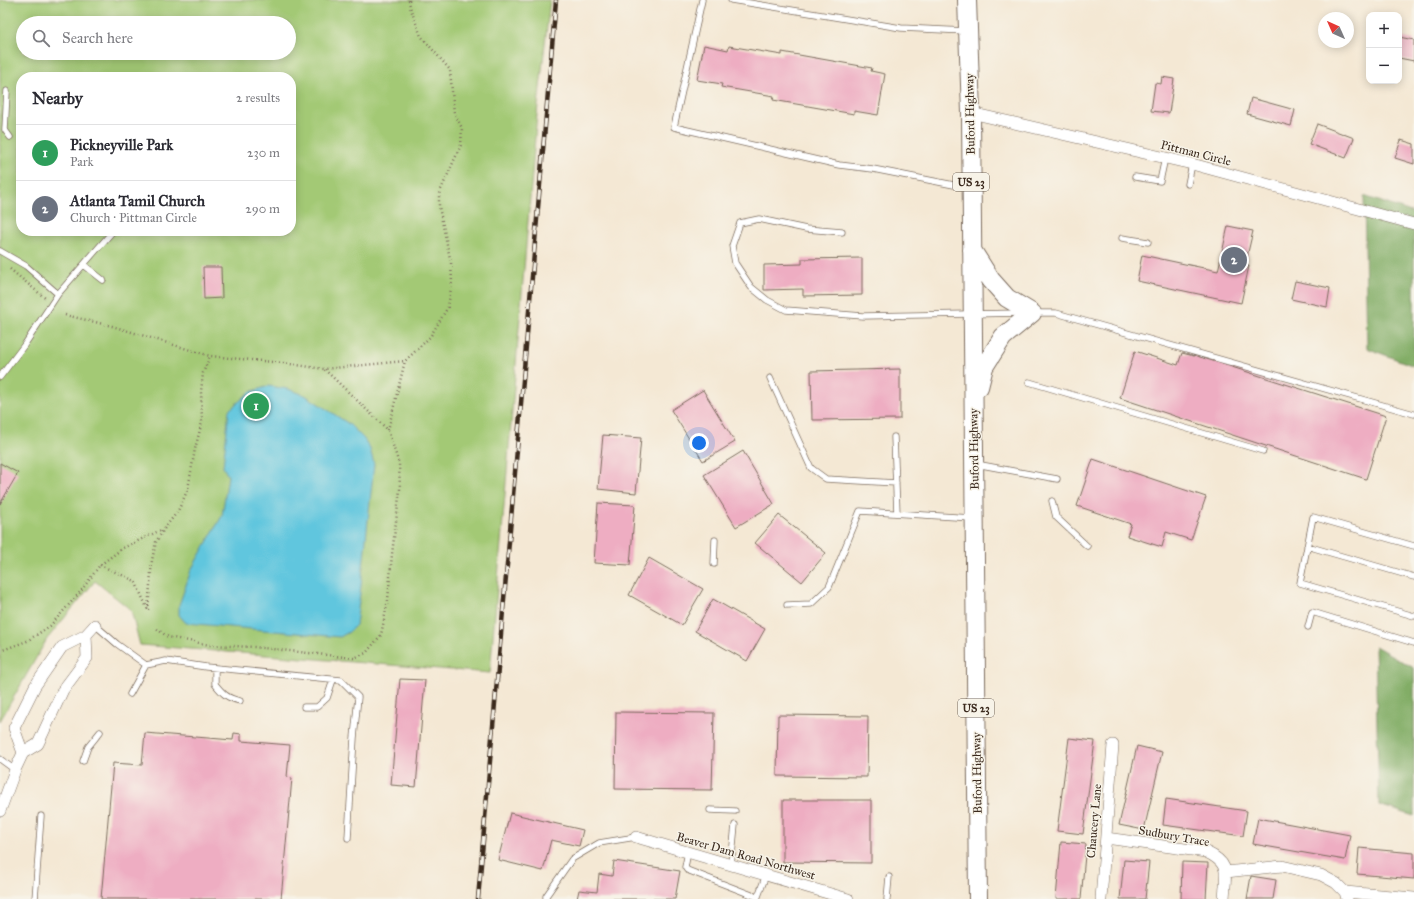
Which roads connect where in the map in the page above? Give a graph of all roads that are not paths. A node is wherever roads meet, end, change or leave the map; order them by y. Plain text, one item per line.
1 (702, 0) edge
2 (730, 0) edge
3 (967, 0) edge
4 (968, 31) junction
5 (7, 91) dead end
6 (971, 113) junction
7 (10, 137) dead end
8 (1165, 158) junction
9 (1192, 164) junction
10 (1135, 177) dead end
11 (1188, 184) dead end
12 (971, 189) junction
13 (1414, 224) edge
14 (842, 232) dead end
15 (109, 236) edge
16 (1122, 238) dead end
17 (1148, 242) dead end
18 (972, 250) junction
19 (0, 251) edge
20 (84, 265) junction
21 (103, 280) dead end
22 (58, 294) junction
23 (972, 313) junction
24 (1032, 313) junction
25 (0, 377) edge
26 (770, 378) dead end
27 (1029, 382) dead end
28 (973, 408) junction
29 (1414, 414) edge
30 (894, 437) dead end
31 (1263, 451) dead end
32 (974, 464) junction
33 (1057, 479) dead end
34 (896, 483) junction
35 (1052, 501) dead end
36 (897, 513) junction
37 (974, 518) junction
38 (715, 540) dead end
39 (1087, 546) dead end
40 (1307, 546) junction
41 (1414, 546) edge
42 (714, 564) dead end
43 (1414, 577) edge
44 (787, 605) dead end
45 (1414, 616) edge
46 (95, 625) joint
47 (1308, 627) dead end
48 (86, 635) junction
49 (1414, 643) edge
50 (146, 665) junction
51 (216, 668) junction
52 (333, 680) junction
53 (130, 694) dead end
54 (240, 701) dead end
55 (304, 707) dead end
56 (100, 732) dead end
57 (1113, 745) dead end
58 (23, 753) junction
59 (0, 759) edge
60 (83, 761) dead end
61 (15, 770) junction
62 (710, 810) dead end
63 (0, 811) edge
64 (736, 811) dead end
65 (41, 816) dead end
66 (735, 825) dead end
67 (636, 837) joint
68 (348, 838) dead end
69 (1106, 838) junction
70 (688, 852) junction
71 (731, 865) junction
72 (1226, 872) junction
73 (766, 875) junction
74 (889, 877) dead end
75 (1346, 895) edge
76 (757, 898) edge
77 (1414, 898) edge
78 (35, 899) edge
79 (546, 899) edge
80 (848, 899) edge
81 (887, 899) edge
82 (978, 899) edge
83 (1101, 899) edge
84 (1224, 899) edge

1 - 12 lane
2 - 4 lane
3 - 4 main road, Buford Highway / US 23
4 - 6 main road, Buford Highway / US 23
5 - 7 lane
6 - 8 street, Pittman Circle
6 - 12 main road, Buford Highway / US 23
8 - 9 street, Pittman Circle
8 - 10 lane
9 - 11 lane
9 - 13 street, Pittman Circle
12 - 18 main road, Buford Highway / US 23
14 - 23 lane
15 - 20 lane
16 - 17 lane
18 - 23 main road, Buford Highway / US 23
18 - 24 main road
19 - 22 lane
20 - 21 lane
20 - 22 lane
22 - 25 lane
23 - 24 lane
23 - 28 main road, Buford Highway / US 23
24 - 28 main road
24 - 29 lane
26 - 34 lane
27 - 31 lane
28 - 32 main road, Buford Highway / US 23
30 - 34 lane
32 - 33 lane
32 - 37 main road, Buford Highway / US 23
34 - 36 lane
35 - 39 lane
36 - 37 lane
36 - 44 lane
37 - 82 main road, Buford Highway / US 23
38 - 42 lane
40 - 41 lane
40 - 43 lane
40 - 45 lane
46 - 48 street
46 - 50 lane
47 - 49 lane
48 - 58 street
48 - 58 street
50 - 51 lane
50 - 53 lane
51 - 52 lane
51 - 54 lane
52 - 55 lane
52 - 68 lane
56 - 60 lane
57 - 69 street, Chaucery Lane
58 - 61 street
59 - 61 lane
61 - 63 street
62 - 64 lane
65 - 78 lane
66 - 71 lane
67 - 70 street, Beaver Dam Road Northwest
67 - 79 lane
69 - 72 street, Sudbury Trace
69 - 83 street, Chaucery Lane
70 - 71 street, Beaver Dam Road Northwest
70 - 76 lane
71 - 73 street, Beaver Dam Road Northwest
72 - 75 street
72 - 84 street
73 - 76 lane
73 - 80 street, Beaver Dam Road Northwest
74 - 81 lane
75 - 77 street

